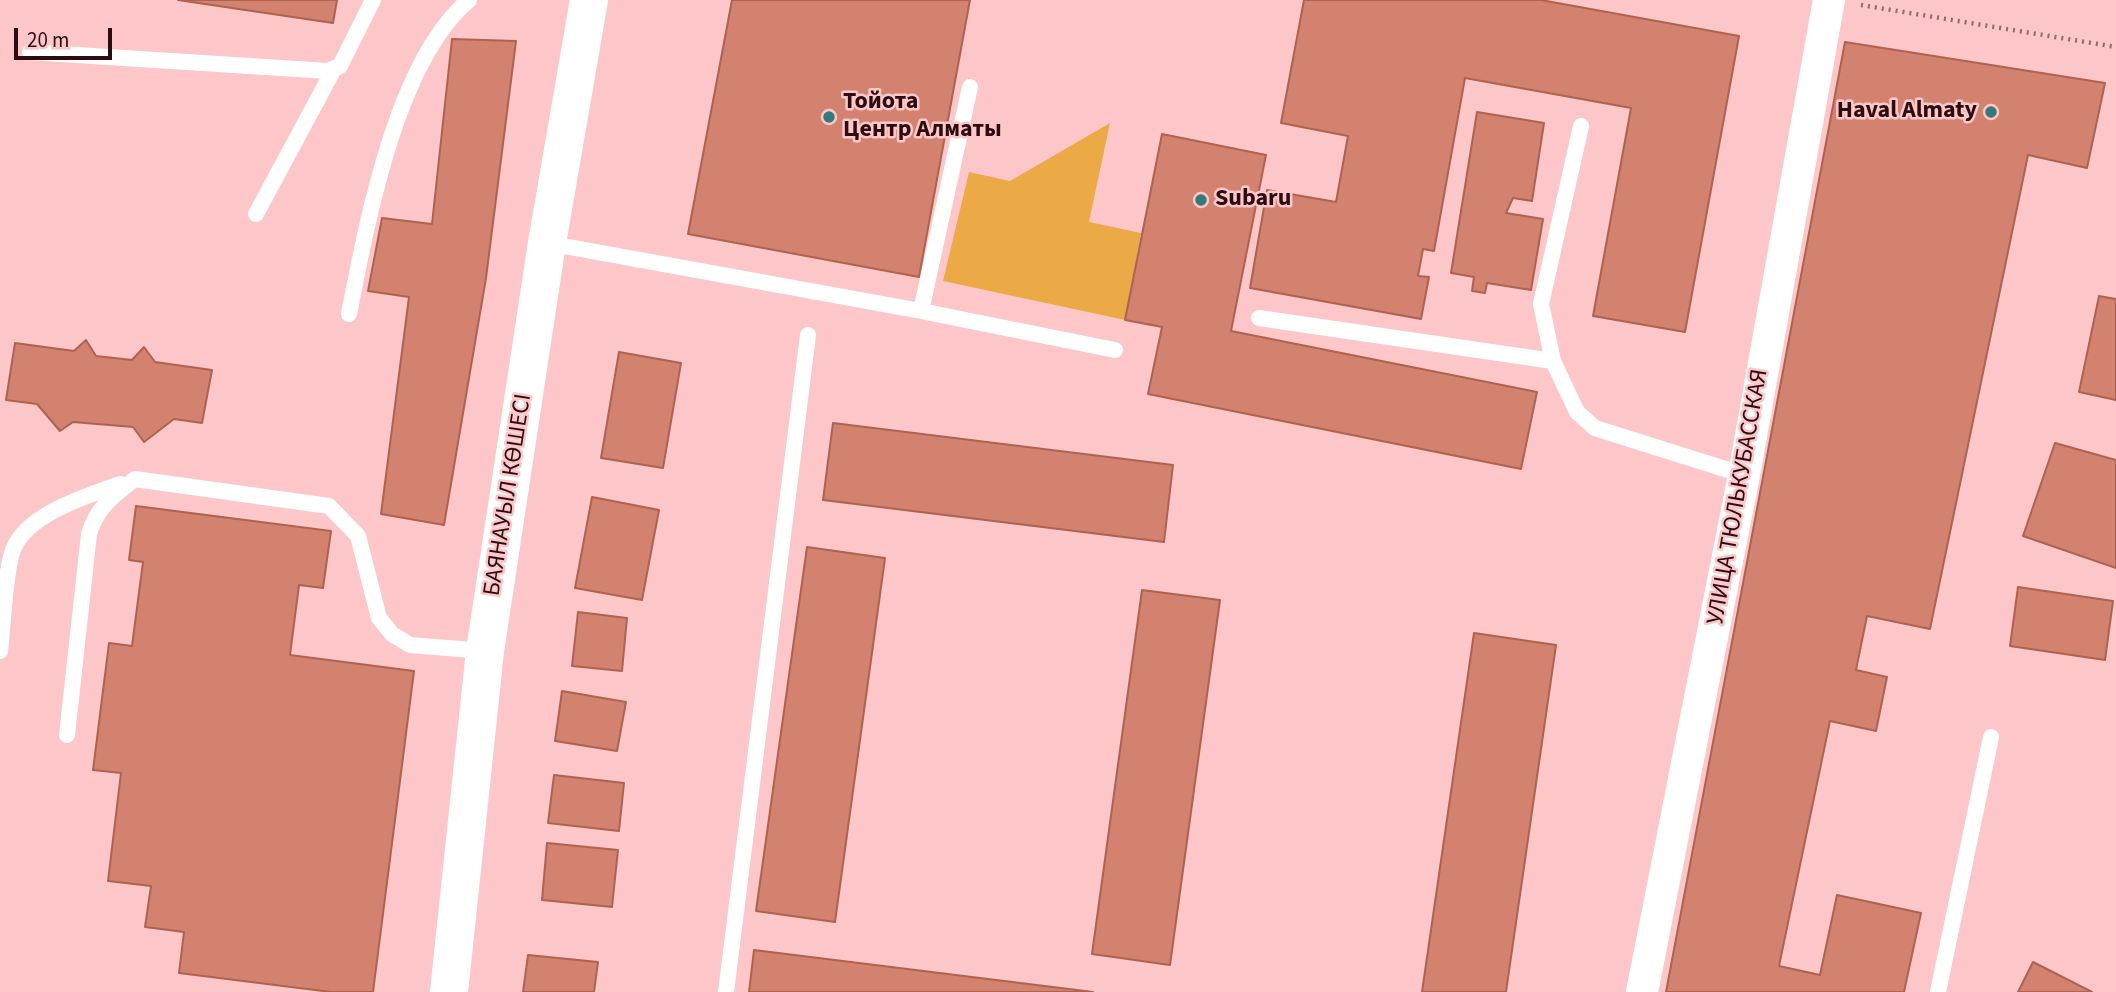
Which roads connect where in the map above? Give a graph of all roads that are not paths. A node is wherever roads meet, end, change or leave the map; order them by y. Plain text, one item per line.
1 (373, 0) edge
2 (469, 0) edge
3 (589, 0) edge
4 (1827, 14) edge
5 (30, 52) dead end
6 (334, 69) junction
7 (970, 88) dead end
8 (1581, 127) dead end
9 (256, 214) dead end
10 (547, 243) junction
11 (921, 310) junction
12 (349, 314) dead end
13 (1259, 318) dead end
14 (808, 335) dead end
15 (1115, 350) dead end
16 (1553, 362) junction
17 (1744, 475) junction
18 (135, 478) junction
19 (0, 651) edge
20 (485, 651) junction
21 (67, 735) dead end
22 (1991, 737) dead end
23 (449, 992) edge
24 (726, 992) edge
25 (1642, 992) edge
26 (1938, 992) edge

1 - 6 lane
2 - 12 lane
3 - 10 main road, БАЯНАУЫЛ КӨШЕСІ
4 - 17 street, УЛИЦА ТЮЛЬКУБАССКАЯ
5 - 6 lane
6 - 9 lane
7 - 11 lane
8 - 16 lane
10 - 11 lane
10 - 20 main road, БАЯНАУЫЛ КӨШЕСІ
11 - 15 lane
13 - 16 lane
14 - 24 lane
16 - 17 lane
17 - 25 street, УЛИЦА ТЮЛЬКУБАССКАЯ
18 - 19 lane
18 - 20 lane
18 - 21 lane
20 - 23 main road, БАЯНАУЫЛ КӨШЕСІ
22 - 26 lane

